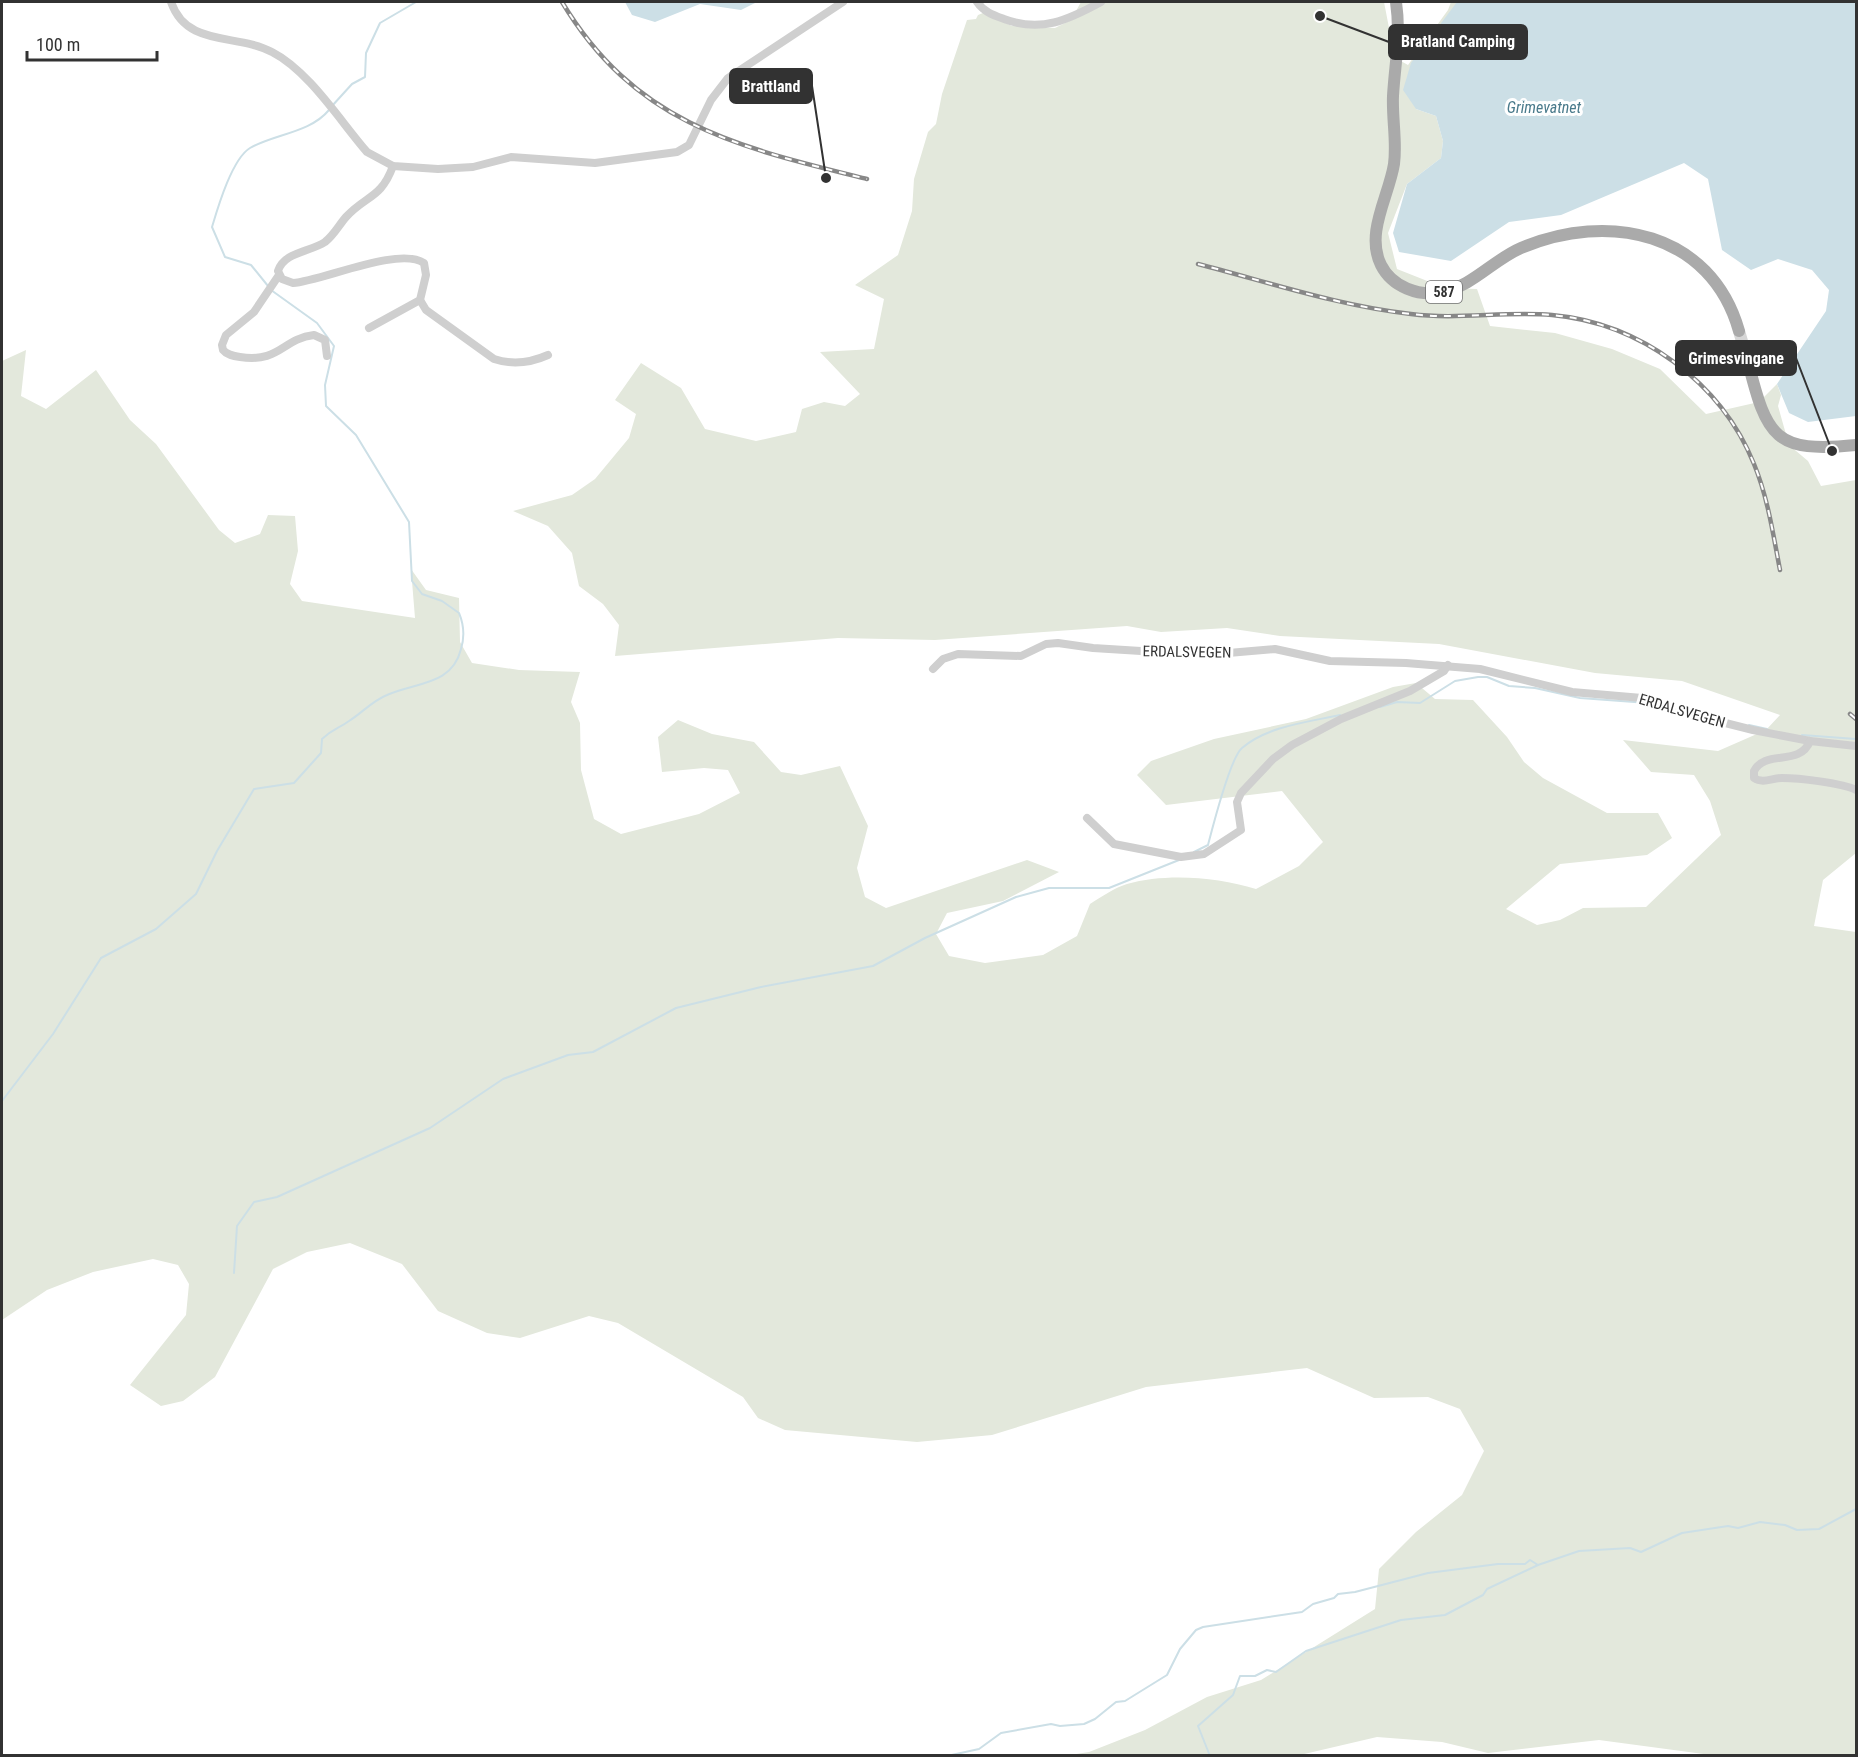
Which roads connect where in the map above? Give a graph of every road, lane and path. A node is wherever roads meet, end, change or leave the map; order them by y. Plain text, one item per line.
1 (171, 2) edge
2 (843, 2) edge
3 (977, 2) edge
4 (1101, 2) edge
5 (1396, 2) edge
6 (393, 166) junction
7 (279, 275) junction
8 (420, 300) junction
9 (369, 328) dead end
10 (1739, 331) tunnel mouth
11 (548, 355) dead end
12 (327, 356) dead end
13 (1748, 362) tunnel mouth
14 (1857, 445) edge
15 (1448, 665) junction
16 (933, 669) dead end
17 (1810, 741) junction
18 (1857, 746) edge
19 (1857, 790) edge
20 (1087, 818) dead end

1 - 6 street
2 - 6 street
3 - 4 street
5 - 10 main road, 587
6 - 7 street
7 - 8 street
7 - 12 street
8 - 9 street
8 - 11 street
13 - 14 main road
15 - 16 street, ERDALSVEGEN
15 - 17 street, ERDALSVEGEN
15 - 20 street
17 - 18 street, ERDALSVEGEN
17 - 19 street

